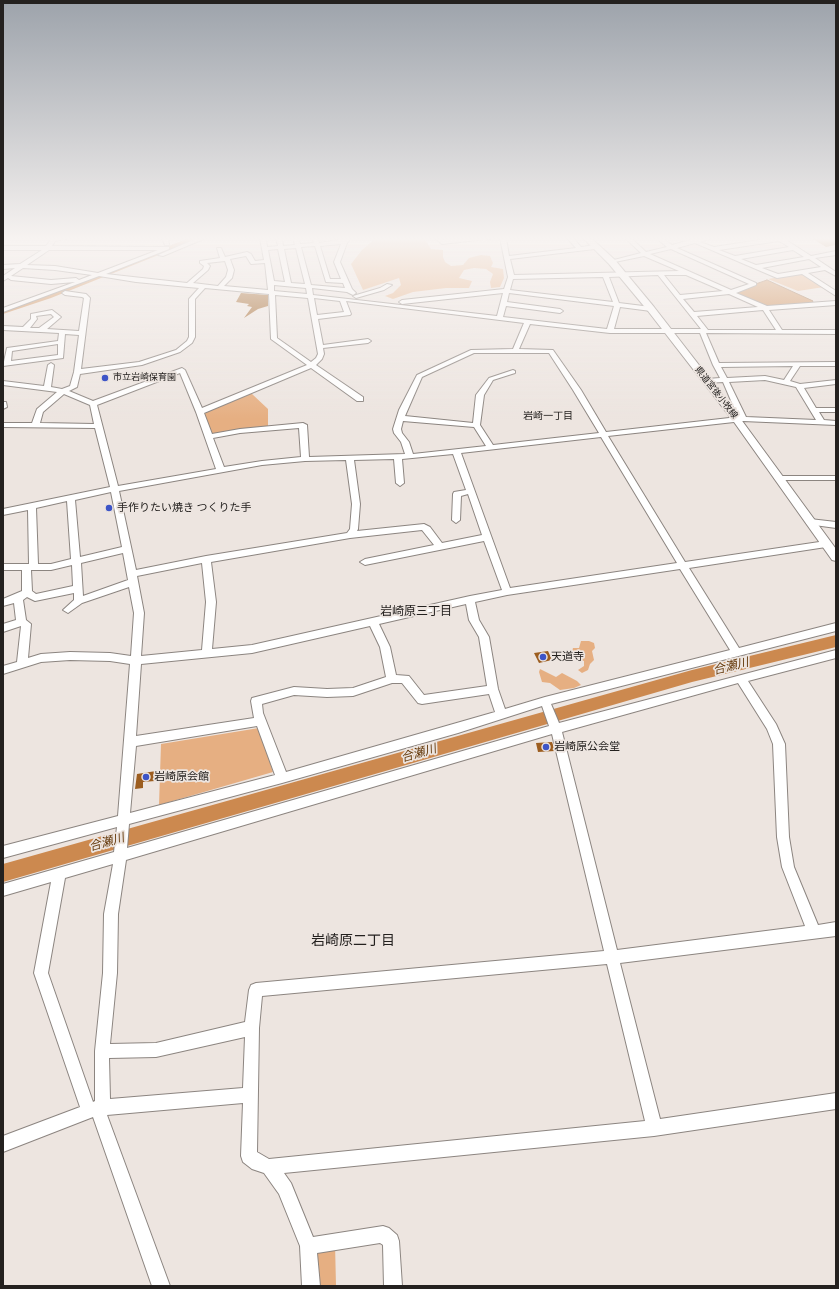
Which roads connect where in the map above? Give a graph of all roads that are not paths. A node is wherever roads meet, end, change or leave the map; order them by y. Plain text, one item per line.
1 (35, 298) edge
2 (50, 298) edge
3 (86, 298) edge
4 (193, 298) edge
5 (272, 298) edge
6 (311, 298) edge
7 (342, 298) edge
8 (358, 298) edge
9 (432, 298) edge
10 (506, 298) edge
11 (565, 298) edge
12 (572, 298) edge
13 (614, 298) edge
14 (642, 298) edge
15 (681, 298) edge
16 (745, 298) edge
17 (836, 303) edge
18 (391, 304) junction
19 (505, 304) junction
20 (617, 305) junction
21 (3, 308) edge
22 (765, 308) junction
23 (651, 309) junction
24 (560, 311) junction
25 (3, 314) edge
26 (693, 314) junction
27 (315, 317) junction
28 (500, 319) junction
29 (526, 322) junction
30 (553, 326) junction
31 (3, 328) edge
32 (24, 329) junction
33 (40, 331) junction
34 (610, 331) junction
35 (667, 331) junction
36 (704, 331) junction
37 (780, 331) junction
38 (836, 332) edge
39 (62, 333) junction
40 (83, 333) junction
41 (368, 341) dead end
42 (62, 342) junction
43 (319, 347) junction
44 (515, 351) junction
45 (5, 364) edge
46 (798, 364) junction
47 (836, 364) edge
48 (52, 365) dead end
49 (312, 365) junction
50 (716, 365) junction
51 (76, 372) junction
52 (513, 372) dead end
53 (725, 380) junction
54 (707, 381) junction
55 (786, 382) junction
56 (836, 382) edge
57 (3, 383) edge
58 (800, 386) junction
59 (47, 388) junction
60 (63, 391) junction
61 (360, 399) dead end
62 (93, 404) junction
63 (813, 410) junction
64 (836, 410) edge
65 (200, 412) junction
66 (400, 418) junction
67 (740, 419) junction
68 (821, 422) junction
69 (836, 423) edge
70 (3, 425) edge
71 (476, 425) junction
72 (35, 426) junction
73 (98, 426) junction
74 (603, 434) junction
75 (209, 436) junction
76 (491, 447) junction
77 (456, 451) junction
78 (398, 456) junction
79 (410, 456) junction
80 (350, 458) junction
81 (305, 459) junction
82 (221, 471) junction
83 (778, 478) junction
84 (836, 478) edge
85 (400, 483) dead end
86 (115, 490) junction
87 (471, 491) junction
88 (71, 498) junction
89 (32, 506) junction
90 (3, 512) edge
91 (456, 520) dead end
92 (810, 522) junction
93 (836, 525) edge
94 (350, 535) junction
95 (487, 537) junction
96 (826, 544) junction
97 (439, 546) junction
98 (127, 549) junction
99 (836, 557) edge
100 (206, 559) junction
101 (75, 562) junction
102 (365, 562) dead end
103 (682, 565) junction
104 (30, 567) junction
105 (3, 568) edge
106 (132, 578) junction
107 (77, 589) junction
108 (507, 592) junction
109 (23, 596) junction
110 (470, 599) junction
111 (79, 601) junction
112 (3, 603) edge
113 (68, 610) dead end
114 (373, 621) junction
115 (21, 622) junction
116 (836, 627) edge
117 (3, 628) edge
118 (736, 652) junction
119 (207, 653) junction
120 (836, 654) edge
121 (135, 660) junction
122 (22, 665) junction
123 (3, 670) edge
124 (741, 678) junction
125 (392, 679) junction
126 (493, 689) junction
127 (547, 706) dead end
128 (501, 715) junction
129 (262, 721) junction
130 (556, 729) junction
131 (130, 742) junction
132 (282, 778) junction
133 (124, 820) junction
134 (3, 852) edge
135 (120, 854) junction
136 (59, 874) junction
137 (3, 890) edge
138 (836, 929) edge
139 (814, 931) junction
140 (613, 957) junction
141 (252, 1028) junction
142 (102, 1050) junction
143 (251, 1095) junction
144 (836, 1101) edge
145 (96, 1109) junction
146 (654, 1128) junction
147 (3, 1144) edge
148 (269, 1167) junction
149 (308, 1246) junction
150 (161, 1286) edge
151 (311, 1286) edge
152 (393, 1286) edge

1 - 21 street
2 - 25 street
3 - 40 street
4 - 51 street
5 - 49 street
6 - 27 street
7 - 27 street
8 - 18 street
9 - 18 street
10 - 19 street
11 - 24 street
12 - 20 street
13 - 20 street
14 - 23 main road, 県道宮後小牧線
15 - 26 street
16 - 22 street
17 - 22 street
18 - 28 street
19 - 24 street
19 - 28 street
20 - 23 street
20 - 34 street
22 - 26 street
22 - 37 street
23 - 35 main road, 県道宮後小牧線
24 - 30 street
26 - 36 street
27 - 43 street
28 - 29 street
29 - 30 street
29 - 44 street
30 - 34 street
31 - 32 street
32 - 33 street
32 - 33 street
33 - 39 street
34 - 35 street
35 - 36 street
35 - 54 main road, 県道宮後小牧線
36 - 37 street
36 - 50 street
37 - 38 street
39 - 40 street
39 - 42 street
40 - 51 street
41 - 43 street
42 - 45 street
42 - 45 street
43 - 49 street
44 - 66 street
44 - 74 street
46 - 47 street
46 - 50 street
46 - 55 street
48 - 59 street
49 - 61 street
49 - 65 street
50 - 53 street
51 - 60 street
52 - 71 street
53 - 54 street
53 - 55 street
53 - 67 street
54 - 67 main road, 県道宮後小牧線
55 - 58 street
56 - 58 street
57 - 59 street
58 - 63 street
59 - 60 street
60 - 62 street
60 - 72 street
62 - 65 street
62 - 73 street
63 - 64 street
63 - 68 street
65 - 75 street
66 - 71 street
66 - 79 street
67 - 68 street
67 - 74 street
67 - 83 main road, 県道宮後小牧線
68 - 69 street
70 - 72 street
71 - 76 street
72 - 73 street
73 - 86 street
74 - 76 street
74 - 103 street
75 - 81 street
75 - 82 street
76 - 77 street
77 - 79 street
77 - 87 street
78 - 79 street
78 - 80 street
78 - 85 street
80 - 81 street
80 - 94 street
81 - 82 street
82 - 86 street
83 - 84 street
83 - 92 main road, 県道宮後小牧線
86 - 88 street
86 - 98 street
87 - 91 street
87 - 95 street
88 - 89 street
88 - 101 street
89 - 90 street
89 - 104 street
92 - 93 street
92 - 96 main road, 県道宮後小牧線
94 - 97 street
94 - 100 street
95 - 97 street
95 - 108 street
96 - 99 main road, 県道宮後小牧線
96 - 103 street
97 - 102 street
98 - 101 street
98 - 106 street
100 - 106 street
100 - 119 street
101 - 104 street
101 - 107 street
103 - 108 street
103 - 118 street
104 - 105 street
104 - 109 street
106 - 111 street
106 - 121 street
107 - 109 street
107 - 111 street
108 - 110 street
109 - 112 street
109 - 115 street
110 - 114 street
110 - 126 street
111 - 113 street
114 - 119 street
114 - 125 street
115 - 117 street
115 - 122 street
116 - 118 street
118 - 128 street
119 - 121 street
120 - 124 street
121 - 122 street
121 - 131 street
122 - 123 street
124 - 130 street
124 - 139 street
125 - 126 street
125 - 129 street
126 - 128 street
127 - 130 street
128 - 132 street
129 - 131 street
129 - 132 street
130 - 135 street
130 - 140 street
131 - 133 street
132 - 133 street
133 - 134 street
133 - 135 street
135 - 136 street
135 - 142 street
136 - 137 street
136 - 145 street
138 - 139 street
139 - 140 street
140 - 141 street
140 - 146 street
141 - 142 street
141 - 143 street
142 - 145 street
143 - 145 street
143 - 148 street
144 - 146 street
145 - 147 street
145 - 150 street
146 - 148 street
148 - 149 street
149 - 151 street
149 - 152 street

